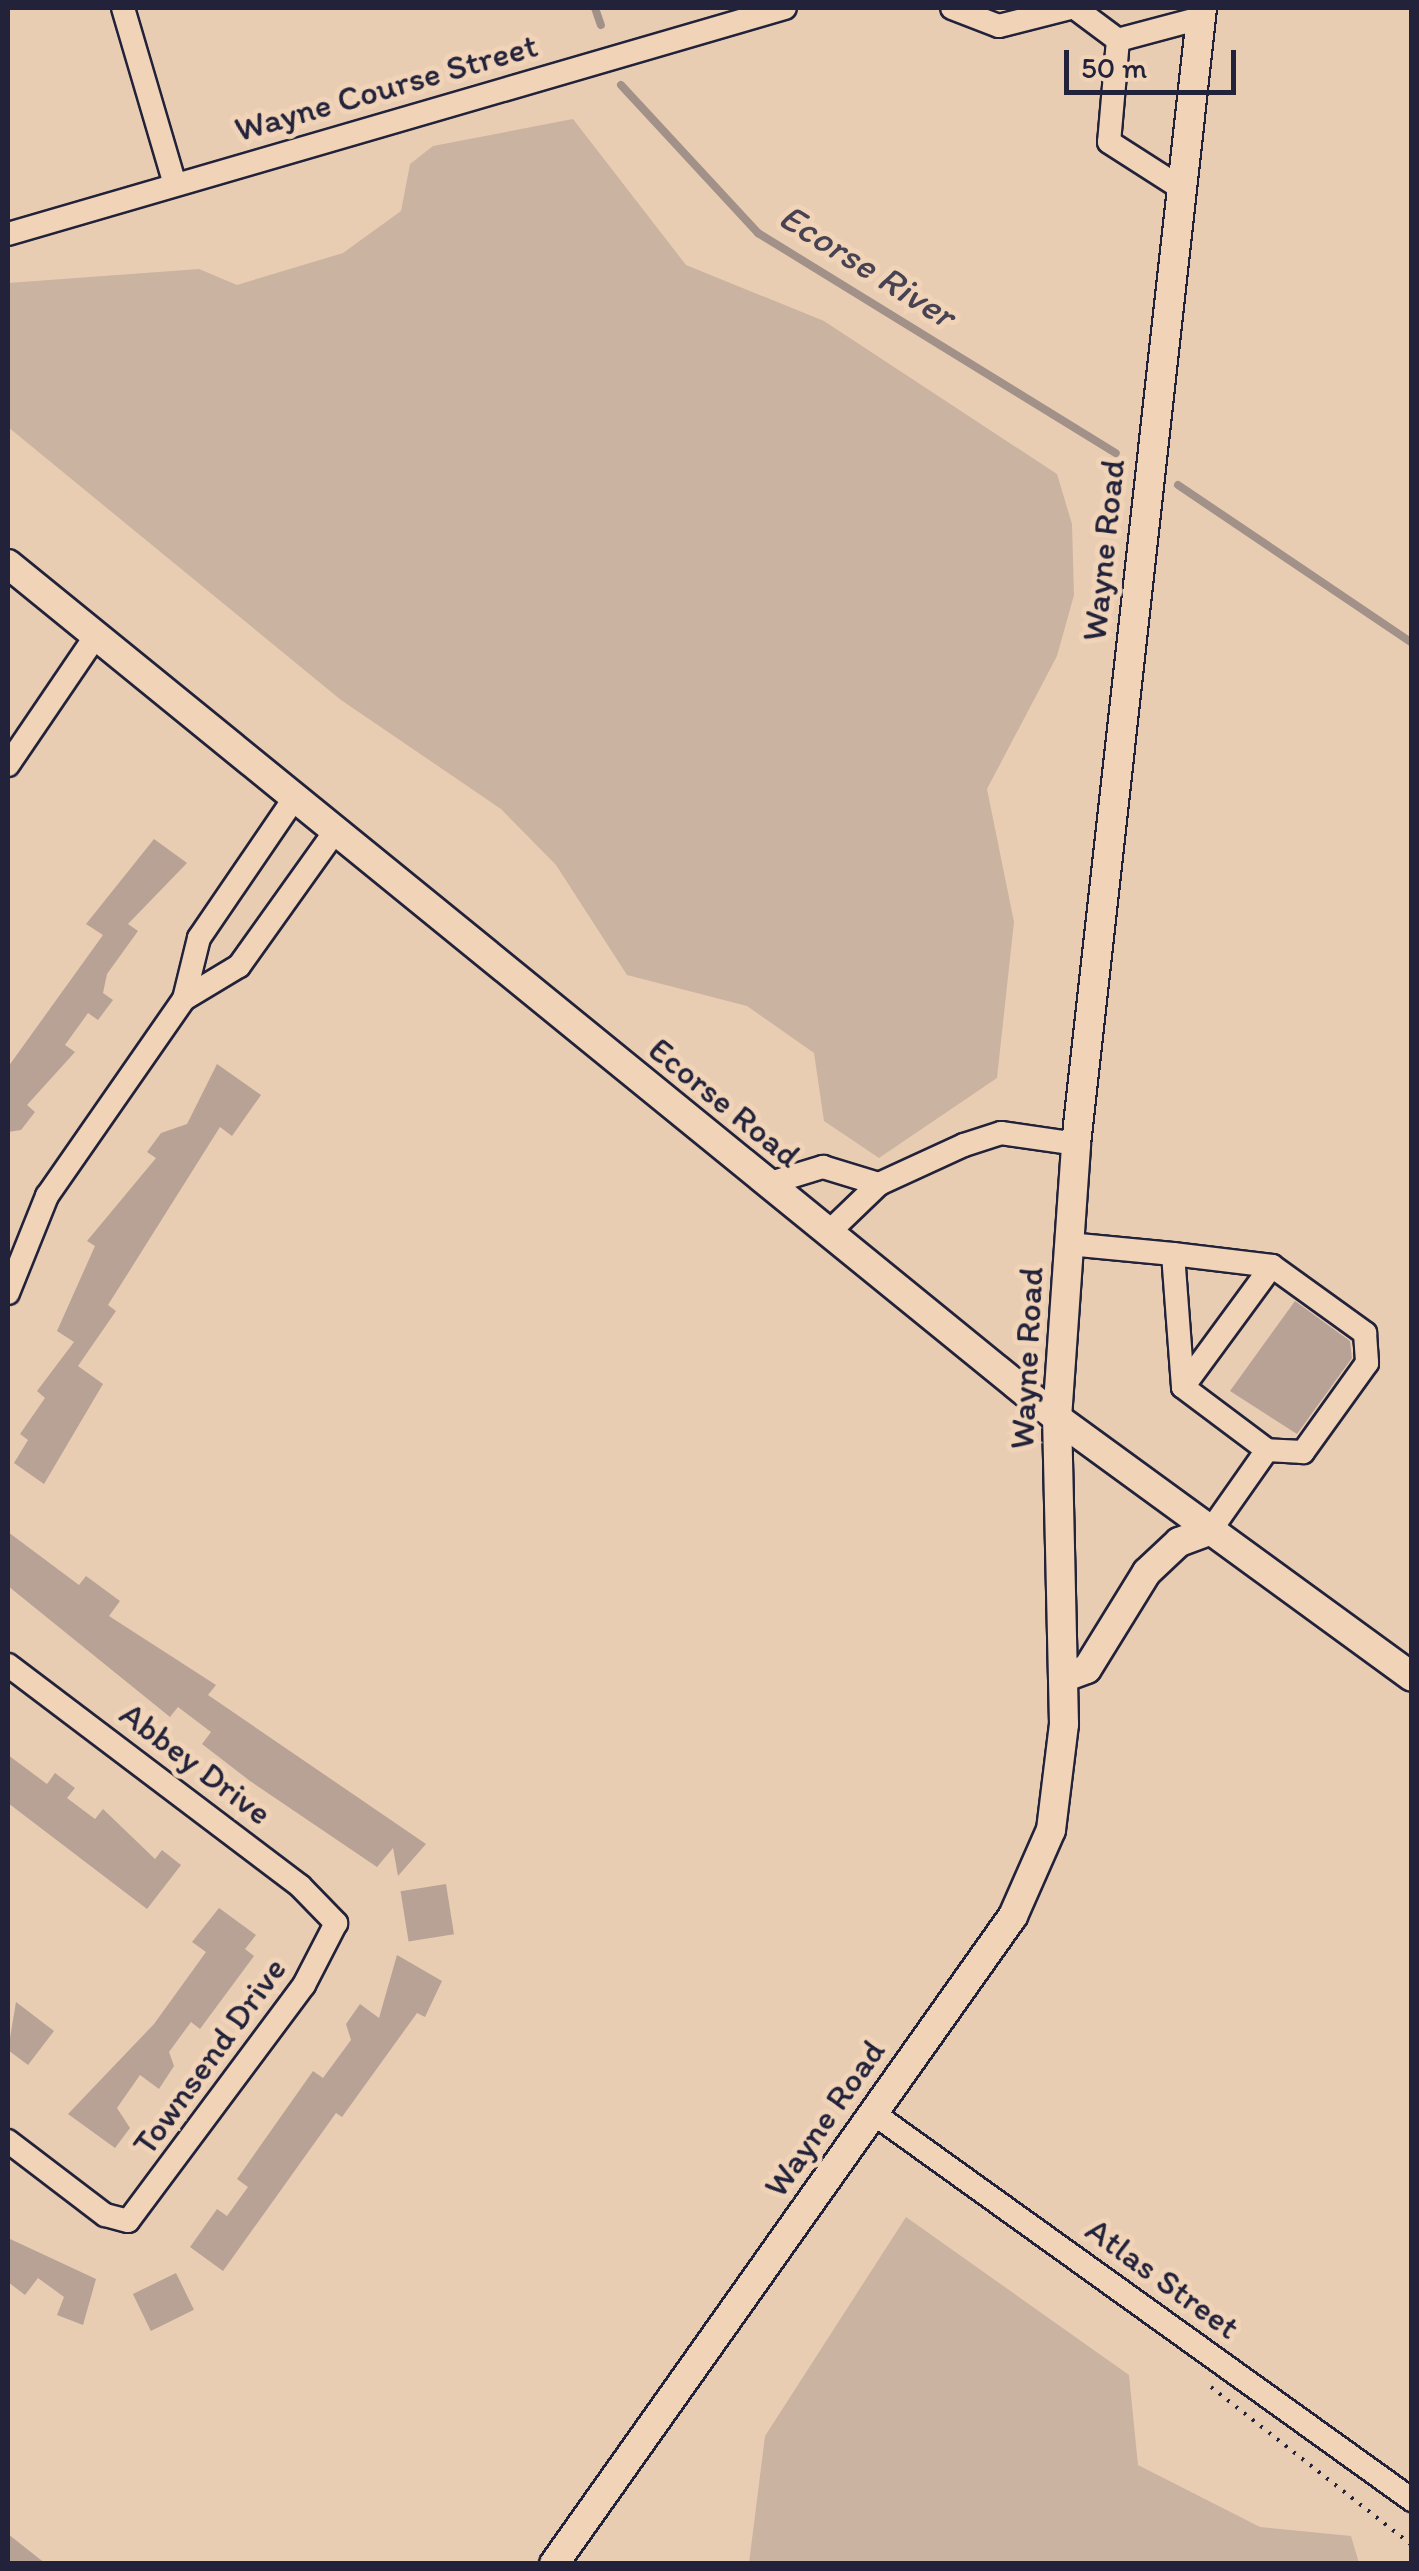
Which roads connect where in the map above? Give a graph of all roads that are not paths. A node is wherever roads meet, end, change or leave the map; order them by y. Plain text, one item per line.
1 (123, 8) edge
2 (785, 8) edge
3 (952, 8) edge
4 (1073, 8) edge
5 (1201, 13) edge
6 (1118, 40) junction
7 (175, 185) junction
8 (1179, 187) junction
9 (8, 234) edge
10 (8, 564) edge
11 (95, 637) junction
12 (8, 765) edge
13 (293, 800) junction
14 (333, 834) junction
15 (184, 999) junction
16 (1076, 1144) junction
17 (767, 1184) junction
18 (880, 1184) junction
19 (828, 1233) junction
20 (1069, 1244) junction
21 (1173, 1254) junction
22 (1272, 1266) junction
23 (8, 1293) edge
24 (1184, 1387) junction
25 (1057, 1418) junction
26 (1267, 1450) junction
27 (1210, 1531) junction
28 (8, 1665) edge
29 (1412, 1677) edge
30 (1064, 1678) junction
31 (336, 1924) joint
32 (874, 2113) junction
33 (8, 2141) edge
34 (1412, 2500) edge
35 (554, 2564) edge

1 - 7 street
2 - 7 street, Wayne Course Street
3 - 4 street
4 - 6 street
5 - 6 street
5 - 8 main road, Wayne Road
6 - 8 street
7 - 9 street, Wayne Course Street
8 - 16 main road, Wayne Road
10 - 11 main road, Ecorse Road
11 - 12 street
11 - 13 main road, Ecorse Road
13 - 14 main road, Ecorse Road
13 - 15 street
14 - 15 street
14 - 17 main road, Ecorse Road
15 - 23 street
16 - 18 street
16 - 20 main road, Wayne Road
17 - 18 street
17 - 19 main road, Ecorse Road
18 - 19 street
19 - 25 main road, Ecorse Road
20 - 21 street
20 - 25 main road, Wayne Road
21 - 22 street
21 - 24 street
22 - 24 street
22 - 26 street
24 - 26 street
25 - 27 main road, Ecorse Road
25 - 30 main road, Wayne Road
26 - 27 street
27 - 29 main road, Ecorse Road
27 - 30 main road
28 - 31 street, Abbey Drive
30 - 32 main road, Wayne Road
31 - 33 street, Townsend Drive
32 - 34 street, Atlas Street
32 - 35 main road, Wayne Road

